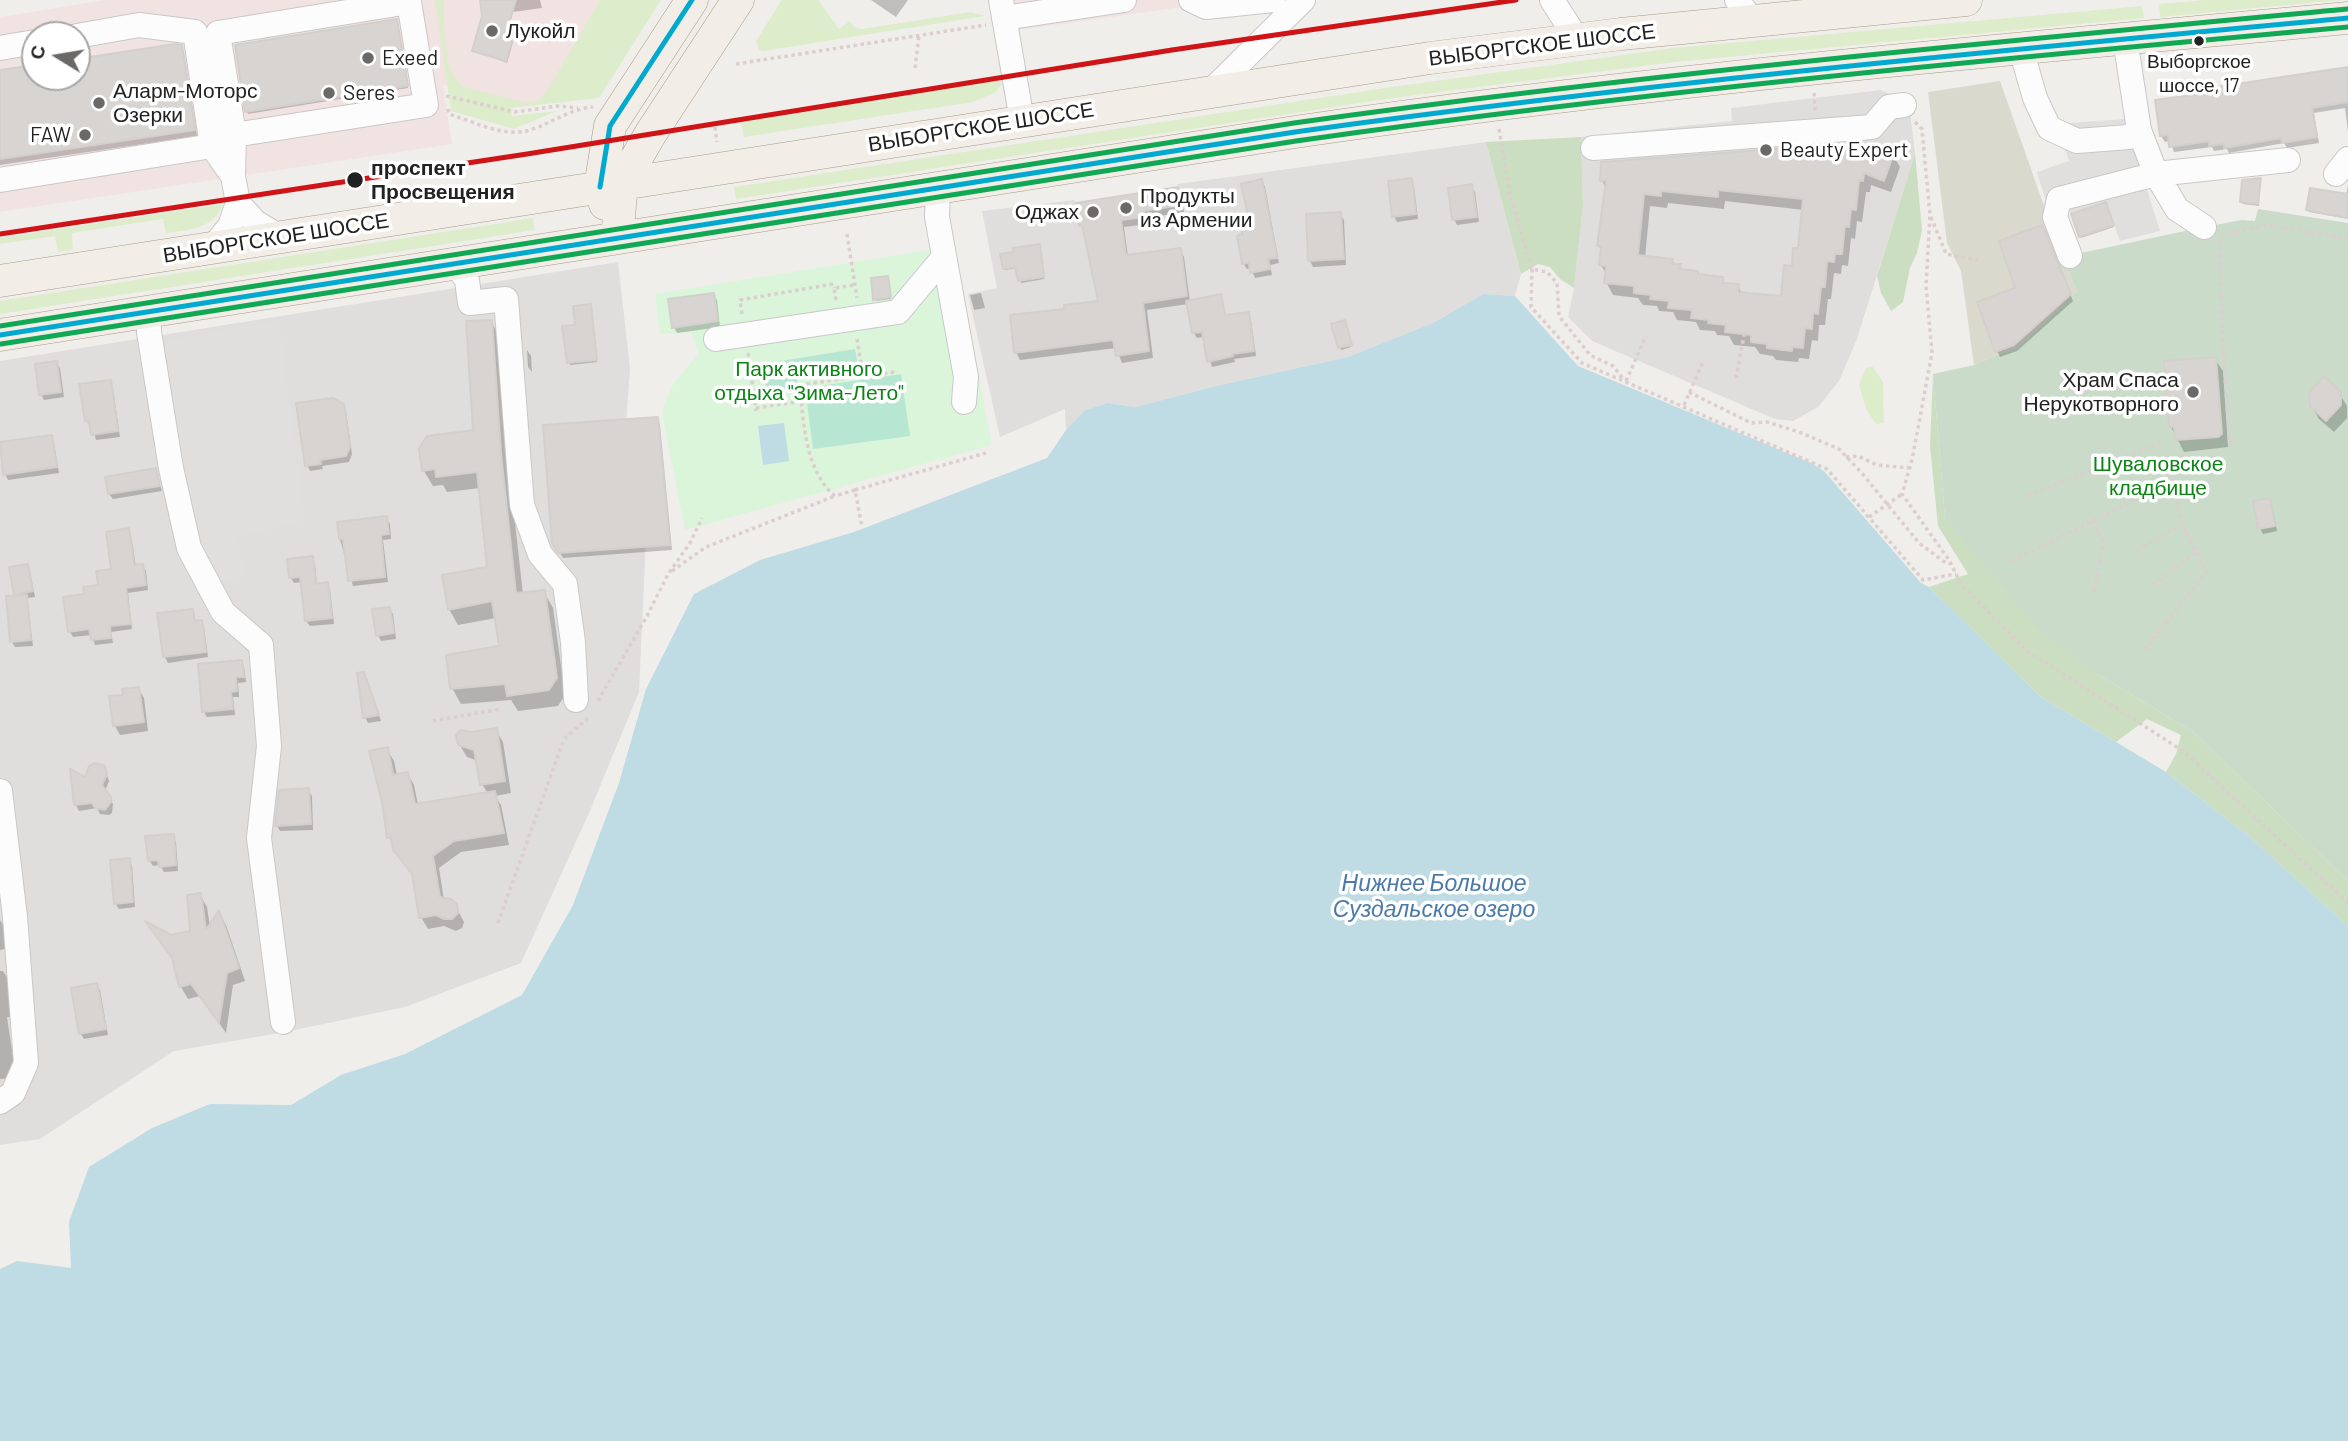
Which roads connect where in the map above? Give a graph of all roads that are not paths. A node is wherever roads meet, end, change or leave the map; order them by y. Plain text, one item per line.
1 (692, 0) edge
2 (738, 0) edge
3 (1124, 0) edge
4 (1191, 0) edge
5 (1303, 0) edge
6 (1552, 0) edge
7 (1966, 0) edge
8 (1267, 1) edge
9 (1744, 10) edge
10 (1276, 11) edge
11 (1004, 13) edge
12 (2348, 18) edge
13 (91, 34) edge
14 (2125, 39) junction
15 (1577, 40) junction
16 (21, 44) edge
17 (0, 48) edge
18 (2021, 49) junction
19 (1211, 91) junction
20 (1906, 111) road end
21 (1021, 120) junction
22 (2139, 130) junction
23 (223, 140) junction
24 (1593, 148) dead end
25 (2288, 160) dead end
26 (2156, 174) junction
27 (0, 180) edge
28 (611, 185) junction
29 (937, 188) junction
30 (238, 203) junction
31 (2212, 231) road end
32 (280, 237) junction
33 (617, 238) junction
34 (212, 248) junction
35 (2070, 256) dead end
36 (944, 257) junction
37 (455, 264) junction
38 (0, 281) edge
39 (148, 312) junction
40 (0, 335) edge
41 (716, 339) dead end
42 (964, 402) dead end
43 (576, 700) dead end
44 (0, 791) edge
45 (284, 1022) dead end
46 (0, 1102) edge

1 - 28 main road
2 - 28 main road
3 - 11 street
4 - 8 street
5 - 10 street
6 - 15 street
7 - 9 main road, ВЫБОРГСКОЕ ШОССЕ
8 - 10 street
9 - 15 main road, ВЫБОРГСКОЕ ШОССЕ
10 - 19 street
11 - 21 street
12 - 14 main road
13 - 23 street
14 - 18 main road
14 - 22 street
15 - 19 main road, ВЫБОРГСКОЕ ШОССЕ
16 - 17 street
18 - 22 street
18 - 29 main road
19 - 21 main road, ВЫБОРГСКОЕ ШОССЕ
20 - 24 street
21 - 28 main road, ВЫБОРГСКОЕ ШОССЕ
22 - 26 street
23 - 23 street
23 - 27 street
23 - 30 street
25 - 26 street
26 - 31 street
26 - 35 street
28 - 32 main road, ВЫБОРГСКОЕ ШОССЕ
28 - 33 main road
29 - 33 main road
29 - 36 street
30 - 32 street
30 - 34 street
32 - 34 main road, ВЫБОРГСКОЕ ШОССЕ
33 - 37 main road
34 - 38 main road, ВЫБОРГСКОЕ ШОССЕ
36 - 41 street
36 - 42 street
37 - 39 main road
37 - 43 street
39 - 40 main road
39 - 45 street
44 - 46 street

